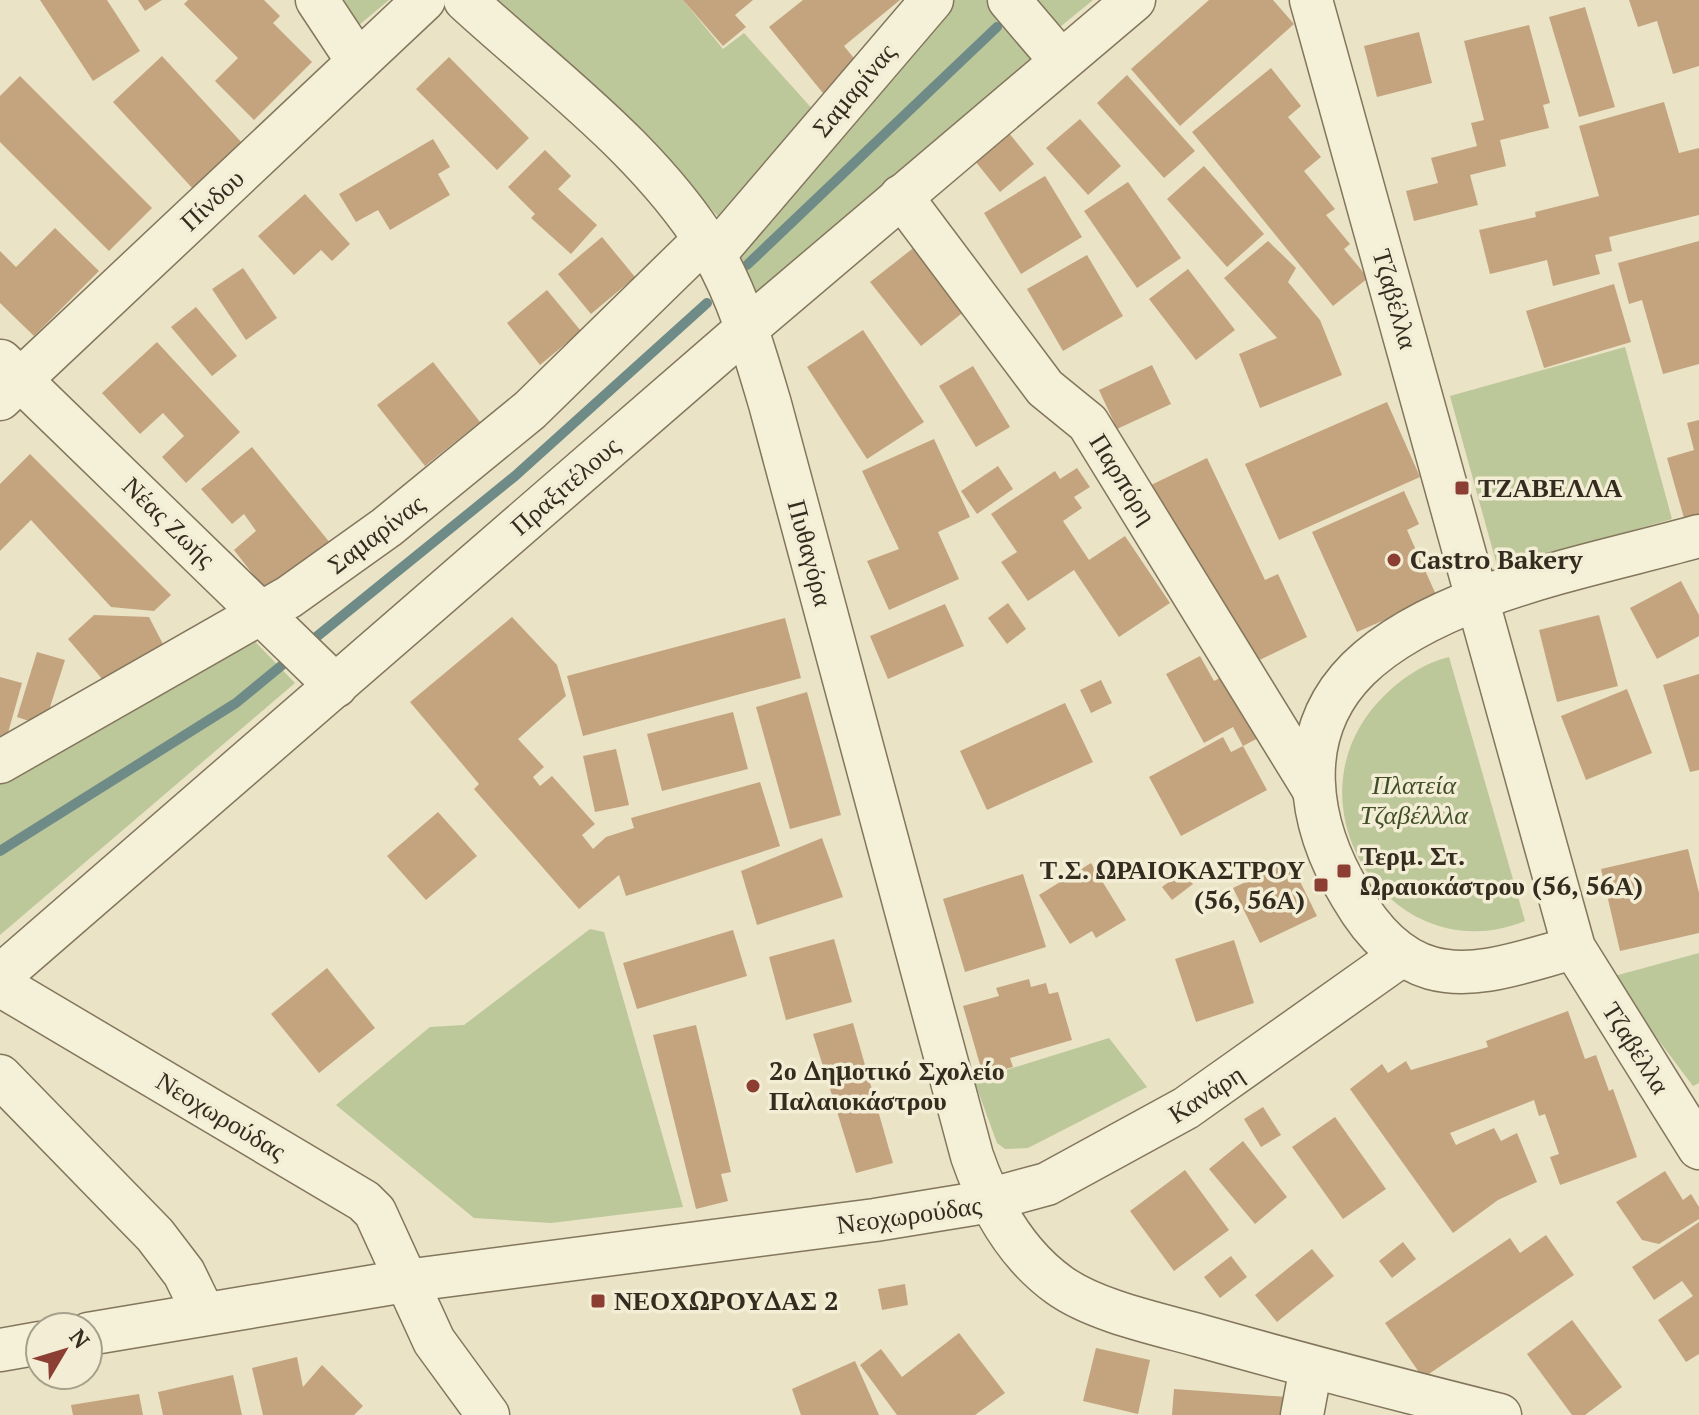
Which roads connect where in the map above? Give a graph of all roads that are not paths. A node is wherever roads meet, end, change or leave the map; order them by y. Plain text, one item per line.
1 (317, 0) edge
2 (424, 0) edge
3 (465, 0) edge
4 (932, 0) edge
5 (1009, 0) edge
6 (1134, 0) edge
7 (1311, 0) edge
8 (1061, 61) junction
9 (358, 62) junction
10 (901, 196) junction
11 (709, 247) junction
12 (746, 329) junction
13 (7, 380) edge
14 (1699, 536) edge
15 (1478, 599) junction
16 (261, 612) junction
17 (336, 686) junction
18 (0, 762) edge
19 (1312, 787) junction
20 (1574, 948) junction
21 (1402, 955) junction
22 (0, 976) edge
23 (0, 985) edge
24 (0, 1076) edge
25 (1699, 1148) edge
26 (991, 1200) junction
27 (405, 1281) junction
28 (203, 1312) junction
29 (104, 1331) edge
30 (24, 1346) edge
31 (0, 1350) edge
32 (1311, 1367) junction
33 (488, 1415) edge
34 (1302, 1415) edge
35 (1500, 1415) edge

1 - 9 street
2 - 9 street, Πίνδου
3 - 11 street, Πυθαγόρα
4 - 11 street, Σαμαρίνας
5 - 8 street
6 - 8 street, Πραξιτέλους
7 - 15 street, Τζαβέλλα
8 - 10 street, Πραξιτέλους
9 - 13 street, Πίνδου
10 - 12 street, Πραξιτέλους
10 - 19 street, Παρπόρη
11 - 12 street, Πυθαγόρα
11 - 16 street, Σαμαρίνας
12 - 17 street, Πραξιτέλους
12 - 26 street, Πυθαγόρα
13 - 16 street, Νέας Ζωής
14 - 15 street
15 - 19 street
15 - 20 street, Τζαβέλλα
16 - 17 street, Νέας Ζωής
16 - 18 street, Σαμαρίνας
17 - 22 street, Πραξιτέλους
19 - 21 street
20 - 21 street
20 - 25 street, Τζαβέλλα
21 - 26 street, Κανάρη
23 - 27 street, Νεοχωρούδας
24 - 28 street
26 - 27 street, Νεοχωρούδας
26 - 32 street, Νεοχωρούδας
27 - 28 street, Νεοχωρούδας
27 - 33 street
28 - 29 street, Νεοχωρούδας
30 - 31 street
32 - 34 street
32 - 35 street, Νεοχωρούδας

